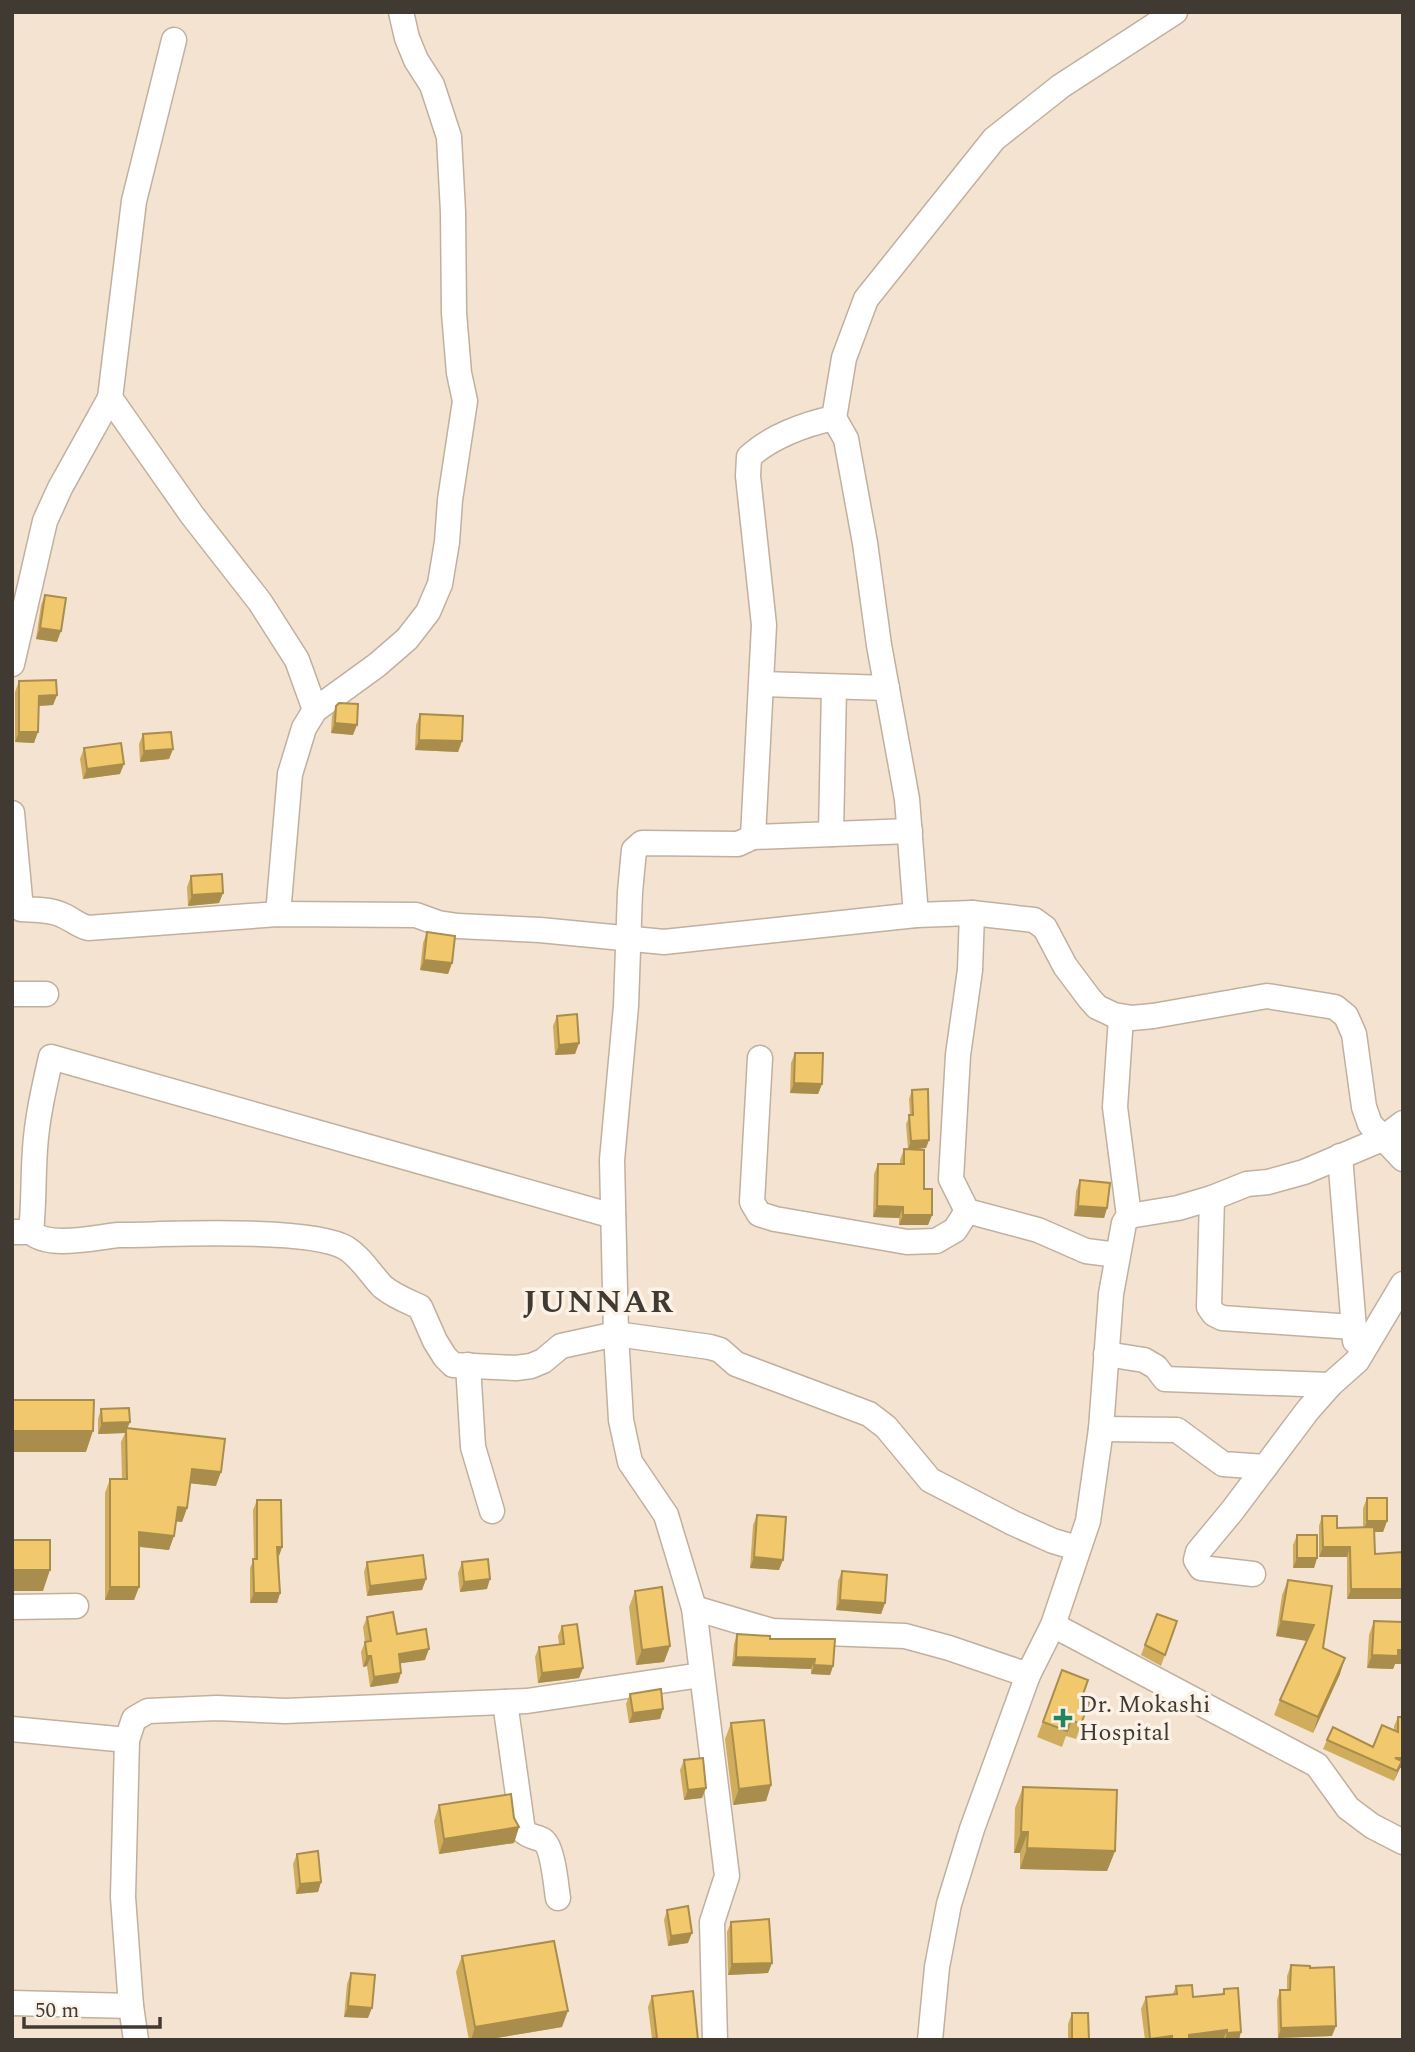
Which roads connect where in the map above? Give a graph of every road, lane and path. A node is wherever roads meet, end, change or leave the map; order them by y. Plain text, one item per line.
1 (401, 12) edge
2 (1175, 12) edge
3 (174, 40) dead end
4 (110, 398) junction
5 (834, 418) junction
6 (12, 664) edge
7 (762, 684) junction
8 (834, 687) junction
9 (887, 688) junction
10 (315, 710) junction
11 (13, 812) edge
12 (910, 831) junction
13 (831, 834) junction
14 (753, 837) junction
15 (17, 909) edge
16 (972, 913) junction
17 (278, 914) junction
18 (916, 915) junction
19 (629, 939) junction
20 (12, 994) edge
21 (46, 995) dead end
22 (1121, 1017) junction
23 (761, 1058) dead end
24 (1403, 1123) edge
25 (1382, 1139) junction
26 (1340, 1156) junction
27 (1403, 1159) edge
28 (1212, 1198) junction
29 (967, 1211) junction
30 (612, 1216) junction
31 (1129, 1216) junction
32 (22, 1232) edge
33 (1116, 1255) junction
34 (1403, 1284) edge
35 (1353, 1327) junction
36 (616, 1334) junction
37 (1107, 1354) junction
38 (1357, 1361) junction
39 (468, 1365) junction
40 (1330, 1385) junction
41 (1101, 1429) junction
42 (1265, 1467) junction
43 (492, 1511) dead end
44 (1077, 1548) junction
45 (1253, 1574) dead end
46 (76, 1606) dead end
47 (12, 1607) edge
48 (694, 1608) junction
49 (1053, 1625) junction
50 (701, 1675) junction
51 (1028, 1675) junction
52 (505, 1702) junction
53 (12, 1729) edge
54 (127, 1740) junction
55 (1403, 1842) edge
56 (558, 1898) dead end
57 (12, 2003) edge
58 (131, 2006) junction
59 (136, 2040) edge
60 (715, 2040) edge
61 (930, 2040) edge

1 - 10 street
2 - 5 street
3 - 4 street
4 - 6 street
4 - 10 street
5 - 7 street
5 - 9 street
7 - 8 street
7 - 14 street
8 - 9 street
8 - 13 street
9 - 12 street
10 - 17 street
11 - 15 street
12 - 13 street
12 - 18 street
13 - 14 street
14 - 19 street
15 - 17 street
16 - 18 street
16 - 22 street
16 - 29 street
17 - 19 street
18 - 19 street
19 - 30 street
20 - 21 street
22 - 25 street
22 - 31 street
23 - 29 street
24 - 25 street
25 - 26 street
25 - 27 street
26 - 28 street
26 - 35 street
28 - 31 street
28 - 35 street
29 - 33 street
30 - 32 street
30 - 36 street
31 - 33 street
32 - 39 street
33 - 37 street
34 - 38 street
35 - 38 street
36 - 39 street
36 - 44 street
36 - 48 street
37 - 40 street
37 - 41 street
38 - 40 street
39 - 43 street
40 - 42 street
41 - 42 street
41 - 44 street
42 - 45 street
44 - 49 street
46 - 47 street
48 - 50 street
48 - 51 street
49 - 51 street
49 - 55 street
50 - 52 street
50 - 60 street
51 - 61 street
52 - 54 street
52 - 56 street
53 - 54 street
54 - 58 street
57 - 58 street
58 - 59 street

